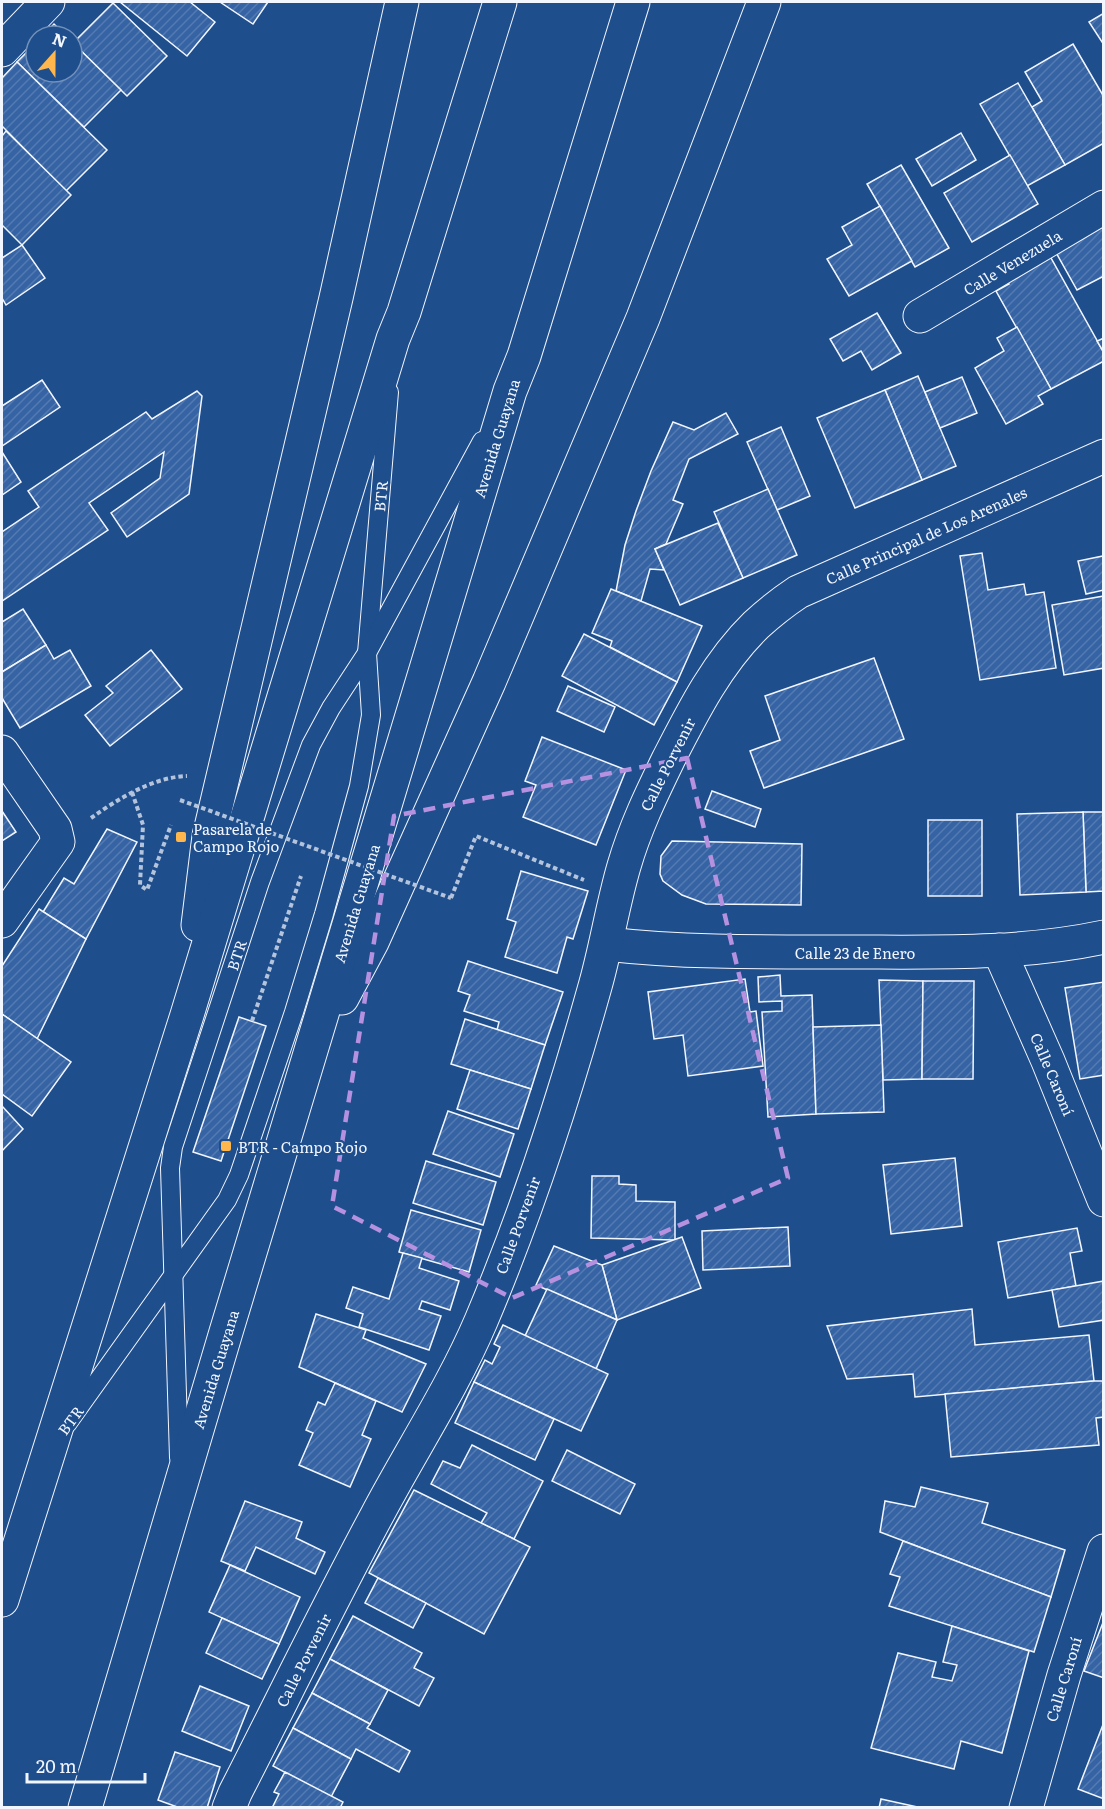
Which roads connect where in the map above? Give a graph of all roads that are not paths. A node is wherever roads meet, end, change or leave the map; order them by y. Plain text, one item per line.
1 (48, 2) edge
2 (402, 2) edge
3 (500, 2) edge
4 (633, 2) edge
5 (765, 2) edge
6 (2, 50) edge
7 (1104, 207) edge
8 (920, 316) dead end
9 (393, 339) junction
10 (510, 391) junction
11 (1104, 456) edge
12 (755, 626) joint
13 (368, 653) junction
14 (2, 752) edge
15 (2, 921) edge
16 (1104, 937) edge
17 (606, 944) junction
18 (999, 950) junction
19 (187, 1014) junction
20 (309, 1058) junction
21 (1104, 1200) edge
22 (174, 1275) junction
23 (50, 1449) junction
24 (179, 1487) junction
25 (1104, 1551) edge
26 (2, 1600) edge
27 (85, 1808) edge
28 (229, 1808) edge
29 (1026, 1808) edge

1 - 6 main road
2 - 19 main road
3 - 9 main road
4 - 10 main road, Avenida Guayana
5 - 20 main road
7 - 8 main road, Calle Venezuela
9 - 13 lane, BTR
9 - 19 main road
10 - 13 lane, BTR
10 - 20 main road, Avenida Guayana
11 - 12 main road, Calle Principal de Los Arenales
12 - 17 main road, Calle Porvenir
13 - 22 lane, BTR
13 - 22 lane, BTR
14 - 15 main road
16 - 18 main road, Calle 23 de Enero
17 - 18 main road, Calle 23 de Enero
17 - 28 main road, Calle Porvenir
18 - 21 main road, Calle Caroní
19 - 23 main road
20 - 24 main road, Avenida Guayana
22 - 23 lane, BTR
22 - 24 lane, BTR
23 - 26 main road
24 - 27 main road, Avenida Guayana
25 - 29 main road, Calle Caroní

